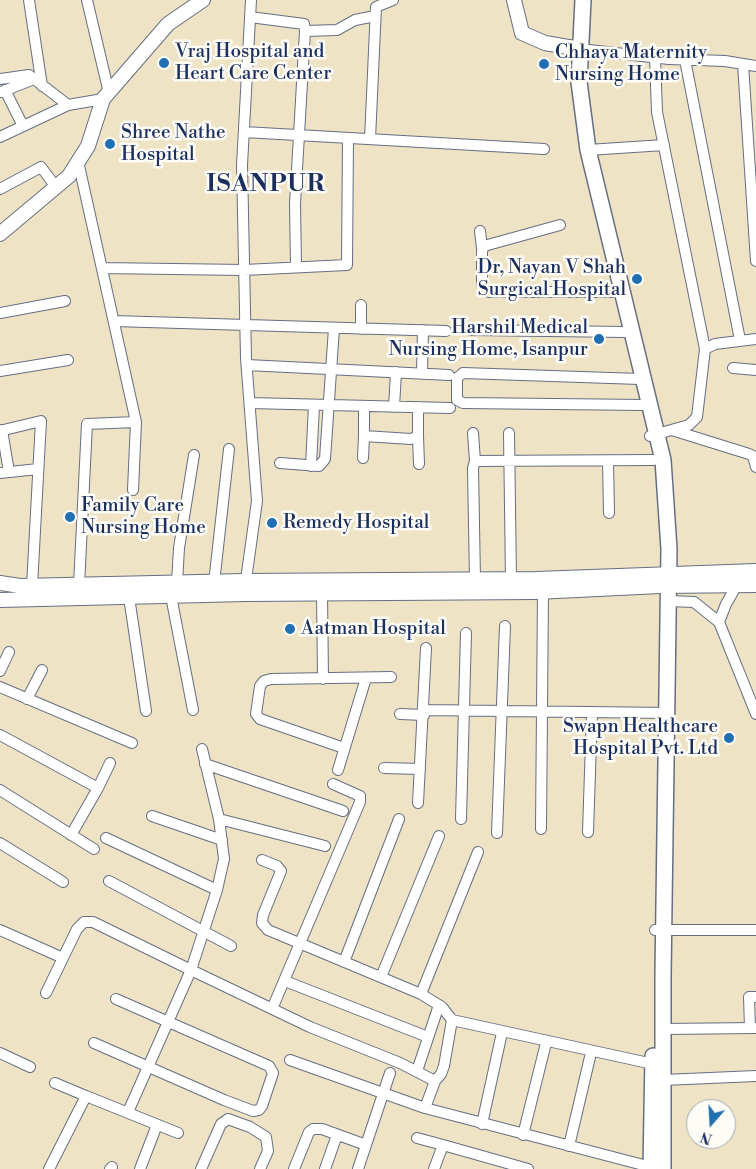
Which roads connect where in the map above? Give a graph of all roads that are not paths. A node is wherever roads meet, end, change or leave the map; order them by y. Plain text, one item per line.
1 (29, 0) edge
2 (87, 0) edge
3 (203, 0) edge
4 (251, 0) edge
5 (393, 0) edge
6 (514, 0) edge
7 (578, 0) edge
8 (583, 0) edge
9 (376, 16) junction
10 (250, 17) junction
11 (305, 31) junction
12 (578, 48) junction
13 (655, 58) junction
14 (685, 60) junction
15 (743, 64) junction
16 (756, 66) edge
17 (0, 80) edge
18 (38, 82) junction
19 (3, 91) edge
20 (106, 96) junction
21 (68, 105) junction
22 (23, 126) junction
23 (244, 132) junction
24 (299, 135) junction
25 (0, 137) edge
26 (348, 138) junction
27 (370, 139) junction
28 (664, 145) junction
29 (544, 148) dead end
30 (588, 150) junction
31 (78, 161) junction
32 (56, 187) junction
33 (0, 189) edge
34 (560, 225) dead end
35 (480, 231) dead end
36 (0, 234) edge
37 (482, 248) junction
38 (756, 261) edge
39 (296, 266) junction
40 (102, 268) junction
41 (244, 270) junction
42 (617, 292) junction
43 (65, 301) dead end
44 (360, 305) dead end
45 (0, 313) edge
46 (114, 321) junction
47 (246, 326) junction
48 (334, 328) junction
49 (361, 329) junction
50 (424, 330) junction
51 (471, 330) dead end
52 (446, 331) dead end
53 (626, 332) junction
54 (756, 338) edge
55 (740, 340) junction
56 (705, 349) junction
57 (68, 360) dead end
58 (247, 365) junction
59 (733, 368) dead end
60 (332, 369) junction
61 (756, 370) edge
62 (0, 371) edge
63 (396, 372) junction
64 (422, 373) junction
65 (449, 375) dead end
66 (640, 379) junction
67 (250, 403) junction
68 (314, 405) junction
69 (644, 405) junction
70 (330, 406) junction
71 (364, 406) junction
72 (394, 407) junction
73 (418, 407) junction
74 (450, 408) dead end
75 (136, 422) junction
76 (1, 430) edge
77 (672, 430) junction
78 (473, 433) dead end
79 (510, 433) dead end
80 (653, 435) junction
81 (364, 436) junction
82 (418, 436) junction
83 (229, 449) dead end
84 (194, 455) dead end
85 (363, 458) dead end
86 (654, 460) junction
87 (475, 461) junction
88 (510, 461) junction
89 (608, 461) junction
90 (280, 463) dead end
91 (419, 464) dead end
92 (311, 466) junction
93 (756, 467) edge
94 (38, 469) junction
95 (4, 472) edge
96 (133, 490) dead end
97 (609, 513) dead end
98 (756, 571) edge
99 (475, 580) junction
100 (511, 580) junction
101 (665, 580) junction
102 (0, 583) edge
103 (177, 583) junction
104 (214, 583) junction
105 (79, 585) junction
106 (737, 585) junction
107 (756, 585) edge
108 (32, 586) junction
109 (244, 588) junction
110 (544, 592) junction
111 (322, 593) junction
112 (171, 596) junction
113 (129, 597) junction
114 (0, 600) edge
115 (669, 601) junction
116 (719, 622) junction
117 (505, 626) dead end
118 (466, 633) dead end
119 (426, 648) dead end
120 (9, 652) dead end
121 (42, 670) dead end
122 (0, 671) edge
123 (391, 677) dead end
124 (323, 678) junction
125 (366, 678) junction
126 (0, 687) edge
127 (28, 699) junction
128 (193, 710) dead end
129 (465, 710) junction
130 (146, 711) dead end
131 (502, 711) junction
132 (542, 711) junction
133 (424, 712) junction
134 (592, 712) junction
135 (664, 713) junction
136 (400, 714) dead end
137 (756, 714) edge
138 (0, 735) edge
139 (132, 743) dead end
140 (344, 748) junction
141 (202, 749) dead end
142 (110, 763) dead end
143 (205, 764) junction
144 (384, 768) dead end
145 (420, 769) junction
146 (338, 770) dead end
147 (333, 784) dead end
148 (98, 788) junction
149 (0, 790) edge
150 (418, 803) dead end
151 (343, 811) dead end
152 (152, 816) dead end
153 (218, 819) junction
154 (399, 819) dead end
155 (461, 819) dead end
156 (540, 829) dead end
157 (588, 832) dead end
158 (497, 833) dead end
159 (71, 835) junction
160 (439, 836) dead end
161 (106, 838) dead end
162 (222, 840) junction
163 (0, 843) edge
164 (325, 846) dead end
165 (94, 849) dead end
166 (478, 852) dead end
167 (262, 860) dead end
168 (109, 881) dead end
169 (63, 882) dead end
170 (217, 890) junction
171 (0, 930) edge
172 (204, 930) junction
173 (660, 930) junction
174 (756, 930) edge
175 (302, 944) junction
176 (231, 946) dead end
177 (63, 958) junction
178 (344, 962) junction
179 (191, 970) junction
180 (381, 977) junction
181 (285, 981) junction
182 (46, 993) dead end
183 (421, 994) junction
184 (756, 997) edge
185 (116, 999) dead end
186 (439, 1005) junction
187 (272, 1009) junction
188 (452, 1020) junction
189 (168, 1022) junction
190 (753, 1028) edge
191 (663, 1029) junction
192 (428, 1036) junction
193 (501, 1038) dead end
194 (94, 1043) dead end
195 (545, 1047) dead end
196 (0, 1053) edge
197 (590, 1056) dead end
198 (290, 1060) dead end
199 (653, 1064) junction
200 (30, 1067) dead end
201 (147, 1068) junction
202 (416, 1071) junction
203 (390, 1073) dead end
204 (756, 1076) edge
205 (663, 1080) junction
206 (435, 1081) junction
207 (55, 1083) dead end
208 (383, 1094) junction
209 (86, 1096) junction
210 (425, 1108) junction
211 (128, 1112) junction
212 (482, 1124) junction
213 (157, 1125) junction
214 (178, 1133) dead end
215 (337, 1135) junction
216 (523, 1135) junction
217 (417, 1138) dead end
218 (366, 1145) junction
219 (443, 1145) junction
220 (569, 1146) junction
221 (656, 1168) edge
222 (49, 1169) edge
223 (140, 1169) edge
224 (201, 1169) edge
225 (260, 1169) edge
226 (294, 1169) edge
227 (325, 1169) edge
228 (358, 1169) edge
229 (434, 1169) edge
230 (528, 1169) edge

1 - 18 street
2 - 20 street
3 - 20 street
4 - 10 street
5 - 9 street
6 - 12 street
7 - 12 main road
8 - 12 main road
9 - 11 street
9 - 27 street
10 - 11 street
10 - 23 street
11 - 24 street
12 - 13 street
12 - 30 main road
12 - 42 main road
13 - 14 street
13 - 28 street
14 - 15 street
14 - 55 street
15 - 16 street
15 - 38 street
17 - 18 street
18 - 19 street
18 - 21 street
19 - 22 street
20 - 21 street
20 - 31 street
21 - 22 street
22 - 25 street
23 - 24 street
23 - 41 street
24 - 26 street
24 - 39 street
26 - 27 street
26 - 39 street
27 - 29 street
28 - 30 street
28 - 56 street
30 - 80 main road
31 - 32 street
31 - 40 street
32 - 33 street
32 - 36 street
34 - 37 street
35 - 37 street
37 - 42 street
39 - 41 street
40 - 41 street
40 - 46 street
41 - 47 street
42 - 53 main road
43 - 45 street
44 - 49 street
46 - 47 street
46 - 75 street
47 - 48 street
47 - 58 street
48 - 49 street
48 - 60 street
49 - 50 street
50 - 52 street
50 - 64 street
51 - 53 street
53 - 66 main road
54 - 55 street
55 - 56 street
56 - 77 street
57 - 62 street
58 - 60 street
58 - 67 street
59 - 61 street
60 - 63 street
60 - 70 street
63 - 64 street
63 - 72 street
64 - 65 street
66 - 69 main road
66 - 69 street
67 - 68 street
67 - 109 street
68 - 70 street
68 - 92 street
69 - 80 main road
70 - 71 street
70 - 92 street
71 - 72 street
71 - 81 street
72 - 73 street
73 - 74 street
73 - 82 street
75 - 96 street
75 - 105 street
76 - 94 street
76 - 95 street
77 - 80 street
77 - 93 street
78 - 87 street
79 - 88 street
80 - 86 main road
80 - 101 main road
81 - 82 street
81 - 85 street
82 - 91 street
83 - 104 street
84 - 103 street
86 - 89 street
86 - 101 main road
87 - 88 street
87 - 99 street
88 - 89 street
88 - 100 street
89 - 97 street
90 - 92 street
94 - 95 street
94 - 108 street
98 - 101 street
99 - 100 street
99 - 109 street
100 - 101 street
101 - 106 street
101 - 110 street
101 - 115 main road
101 - 135 main road
102 - 108 street
103 - 104 street
103 - 105 street
104 - 109 street
105 - 108 street
106 - 107 street
106 - 116 street
109 - 111 street
109 - 112 street
110 - 111 street
110 - 132 street
111 - 124 street
112 - 113 street
112 - 128 street
113 - 114 street
113 - 130 street
115 - 116 street
115 - 135 main road
116 - 137 street
117 - 131 street
118 - 129 street
119 - 133 street
120 - 122 street
121 - 127 street
123 - 125 street
124 - 125 street
124 - 140 street
125 - 140 street
126 - 127 street
127 - 139 street
129 - 131 street
129 - 133 street
129 - 155 street
131 - 132 street
131 - 158 street
132 - 134 street
132 - 156 street
133 - 136 street
133 - 145 street
134 - 135 street
134 - 157 street
135 - 173 main road
138 - 148 street
140 - 146 street
141 - 143 street
142 - 148 street
143 - 151 street
143 - 153 street
144 - 145 street
145 - 150 street
147 - 175 street
148 - 159 street
149 - 159 street
152 - 162 street
153 - 162 street
153 - 164 street
154 - 178 street
159 - 165 street
160 - 180 street
161 - 170 street
162 - 170 street
163 - 169 street
166 - 183 street
167 - 175 street
168 - 172 street
170 - 172 street
171 - 177 street
172 - 176 street
172 - 179 street
173 - 174 street
173 - 191 main road
173 - 199 main road
175 - 178 street
175 - 181 street
177 - 179 street
177 - 182 street
178 - 180 street
179 - 187 street
179 - 189 street
180 - 183 street
181 - 187 street
181 - 192 street
183 - 186 street
184 - 190 street
185 - 189 street
186 - 188 street
186 - 192 street
187 - 202 street
188 - 199 street
188 - 206 street
189 - 201 street
189 - 201 street
190 - 191 street
191 - 205 main road
192 - 202 street
193 - 212 street
194 - 201 street
195 - 216 street
196 - 200 street
197 - 220 street
198 - 208 street
199 - 221 main road
201 - 211 street
202 - 206 street
203 - 208 street
204 - 205 street
205 - 221 main road
206 - 210 street
207 - 209 street
208 - 210 street
208 - 218 street
209 - 211 street
209 - 222 street
210 - 212 street
211 - 213 street
212 - 216 street
213 - 214 street
213 - 223 street
215 - 218 street
215 - 226 street
215 - 227 street
216 - 220 street
217 - 219 street
218 - 228 street
219 - 229 street
219 - 230 street
220 - 221 street
224 - 225 street

